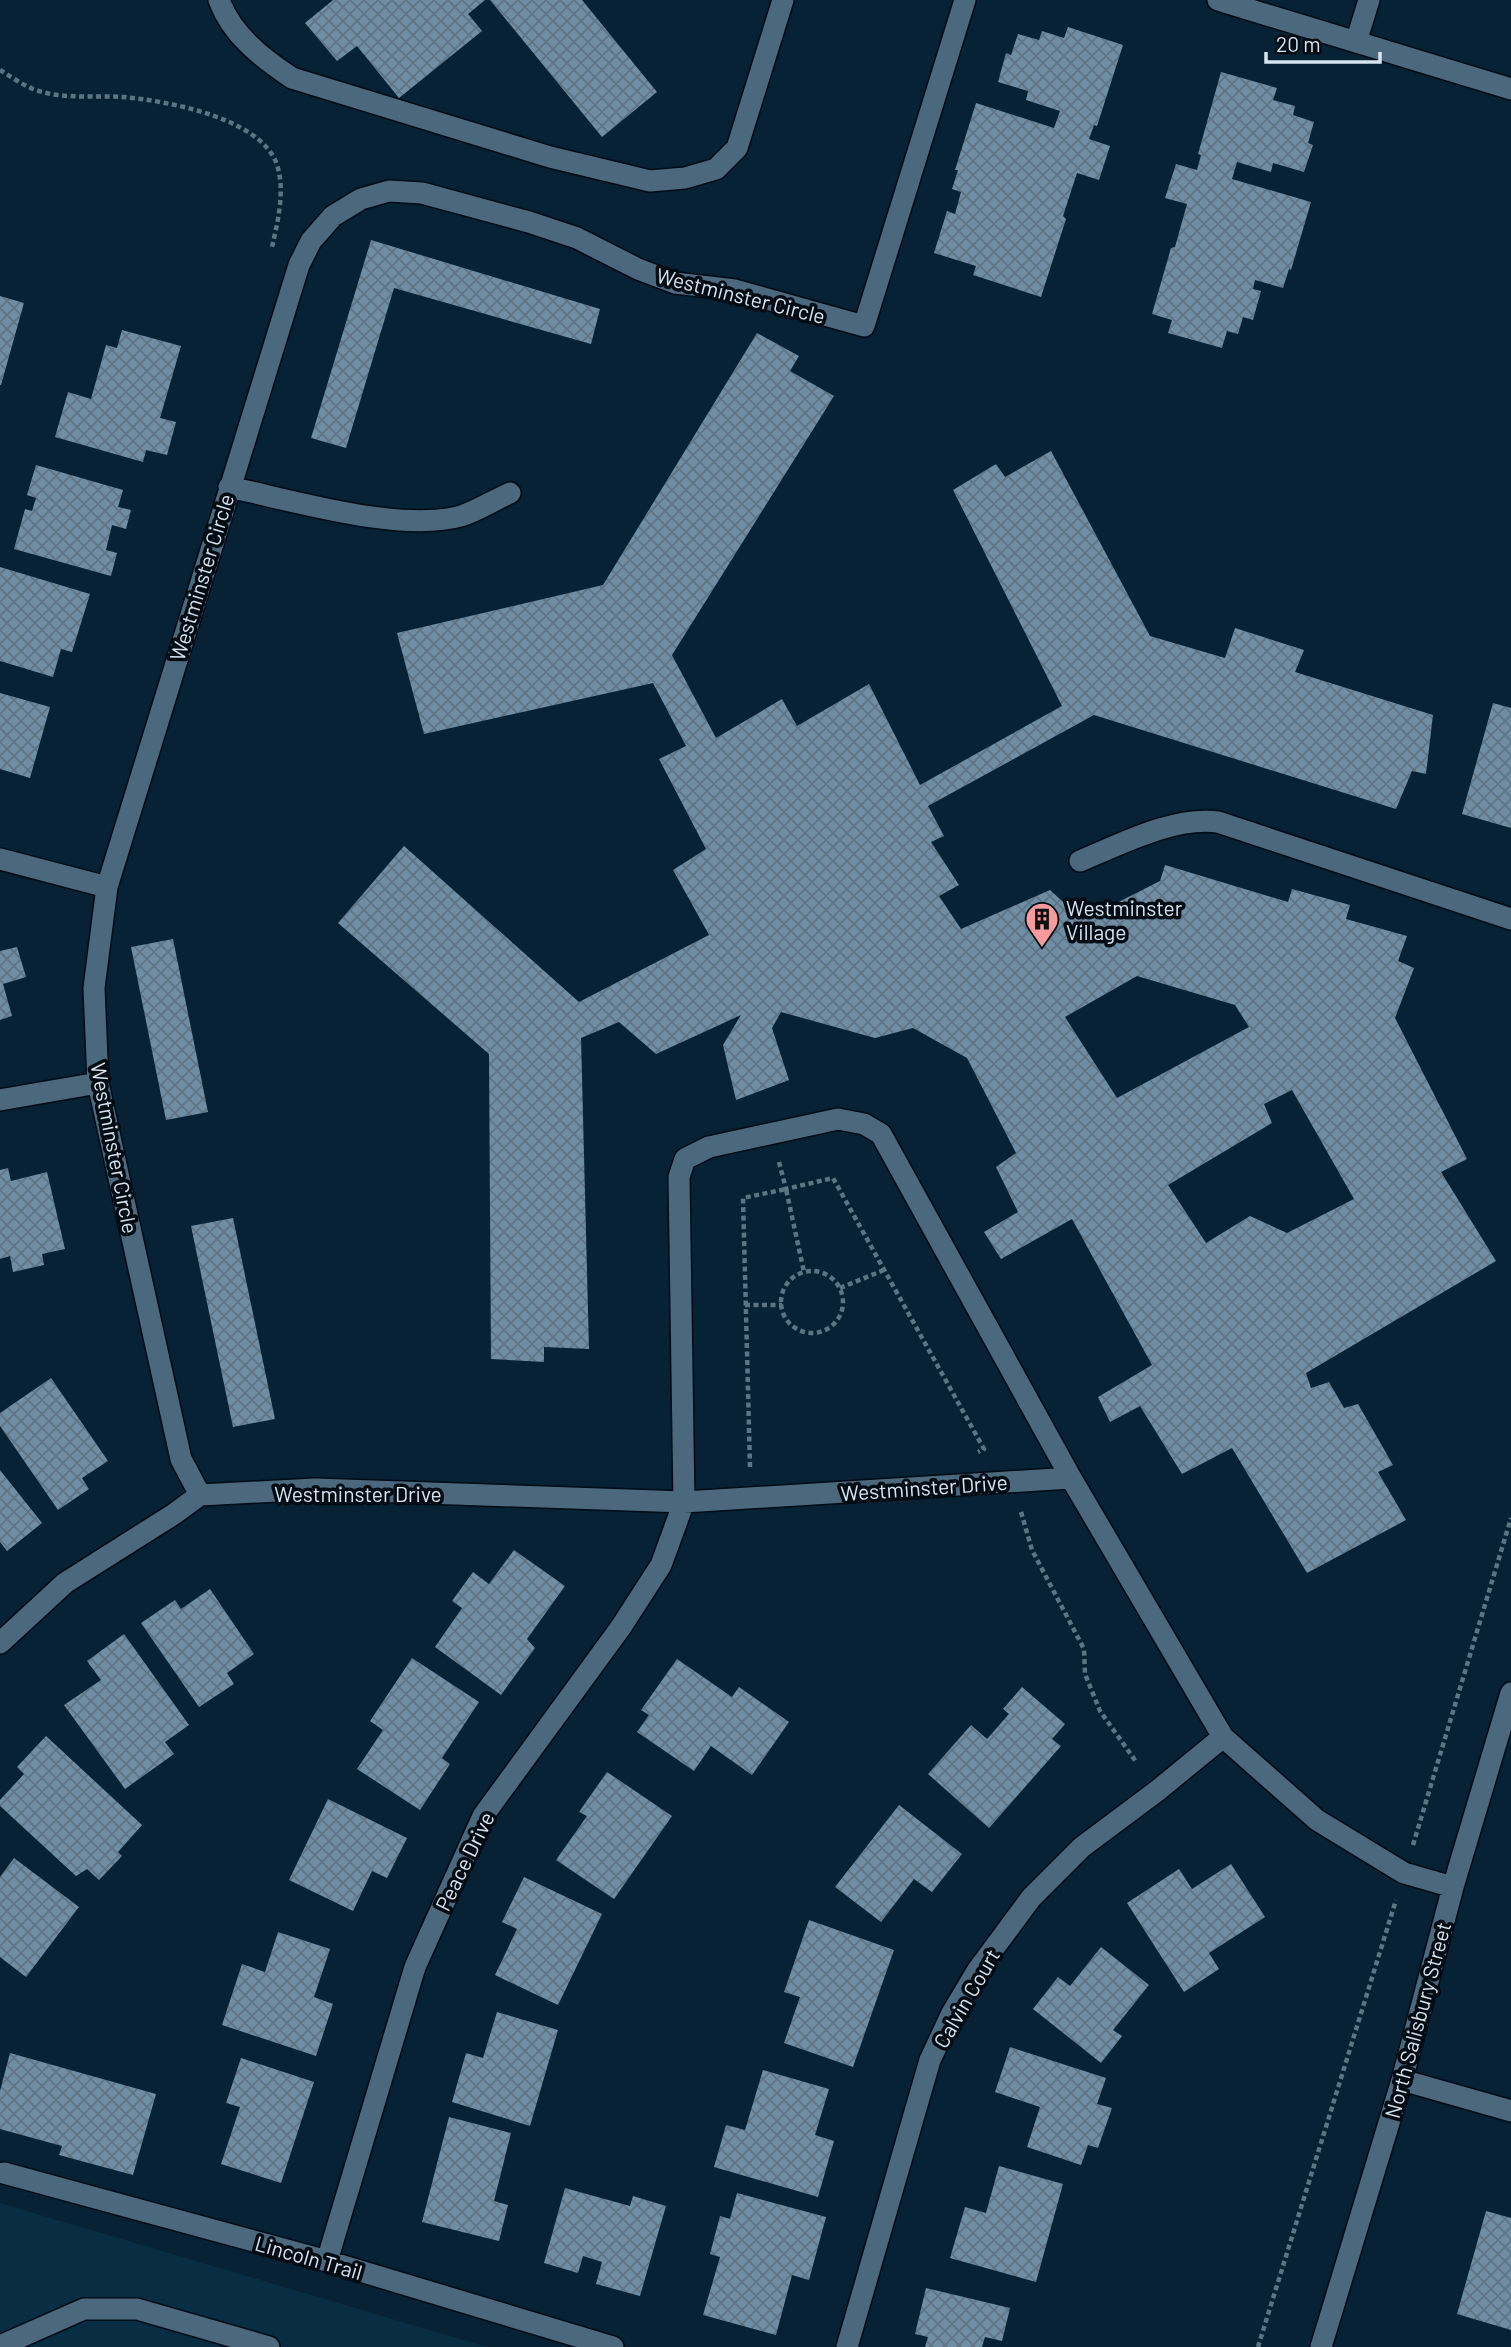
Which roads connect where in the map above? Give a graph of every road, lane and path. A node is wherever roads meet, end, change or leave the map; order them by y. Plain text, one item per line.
1 (219, 0) edge
2 (783, 0) edge
3 (965, 0) edge
4 (1218, 0) edge
5 (1369, 0) edge
6 (1356, 42) junction
7 (0, 70) edge
8 (1511, 89) edge
9 (271, 252) dead end
10 (229, 486) junction
11 (510, 493) dead end
12 (0, 859) edge
13 (1080, 861) dead end
14 (107, 887) junction
15 (1511, 919) edge
16 (98, 1083) junction
17 (0, 1100) edge
18 (778, 1157) dead end
19 (786, 1189) junction
20 (884, 1270) junction
21 (804, 1272) junction
22 (840, 1287) junction
23 (746, 1305) junction
24 (782, 1305) junction
25 (976, 1454) dead end
26 (764, 1468) dead end
27 (1071, 1478) junction
28 (200, 1495) junction
29 (684, 1502) junction
30 (1021, 1512) dead end
31 (1511, 1518) edge
32 (0, 1643) edge
33 (1511, 1693) edge
34 (1223, 1737) junction
35 (1137, 1763) dead end
36 (1420, 1822) dead end
37 (1453, 1887) junction
38 (1391, 1916) dead end
39 (1402, 2081) junction
40 (1511, 2111) edge
41 (4, 2173) dead end
42 (327, 2261) junction
43 (0, 2346) edge
44 (269, 2347) edge
45 (613, 2347) edge
46 (847, 2347) edge
47 (1258, 2347) edge
48 (1321, 2347) edge

1 - 2 street
3 - 10 street, Westminster Circle
4 - 6 street
5 - 6 street
6 - 8 street
7 - 9 path
10 - 11 street
10 - 14 street, Westminster Circle
12 - 14 street
13 - 15 street
14 - 16 street, Westminster Circle
16 - 17 street
16 - 28 street, Westminster Circle
18 - 19 path
19 - 20 path
19 - 21 path
19 - 23 path
20 - 22 path
20 - 25 path
21 - 22 path
21 - 24 path
22 - 24 path
23 - 24 path
23 - 26 path
27 - 29 street, Westminster Drive
27 - 29 street
27 - 34 street
28 - 29 street, Westminster Drive
28 - 32 street
29 - 42 street, Peace Drive
30 - 35 path
31 - 36 path
33 - 37 street, North Salisbury Street
34 - 37 street
34 - 46 street, Calvin Court
37 - 39 street, North Salisbury Street
38 - 47 path
39 - 40 street
39 - 48 street, North Salisbury Street
41 - 42 street, Lincoln Trail
42 - 45 street, Lincoln Trail
43 - 44 street

